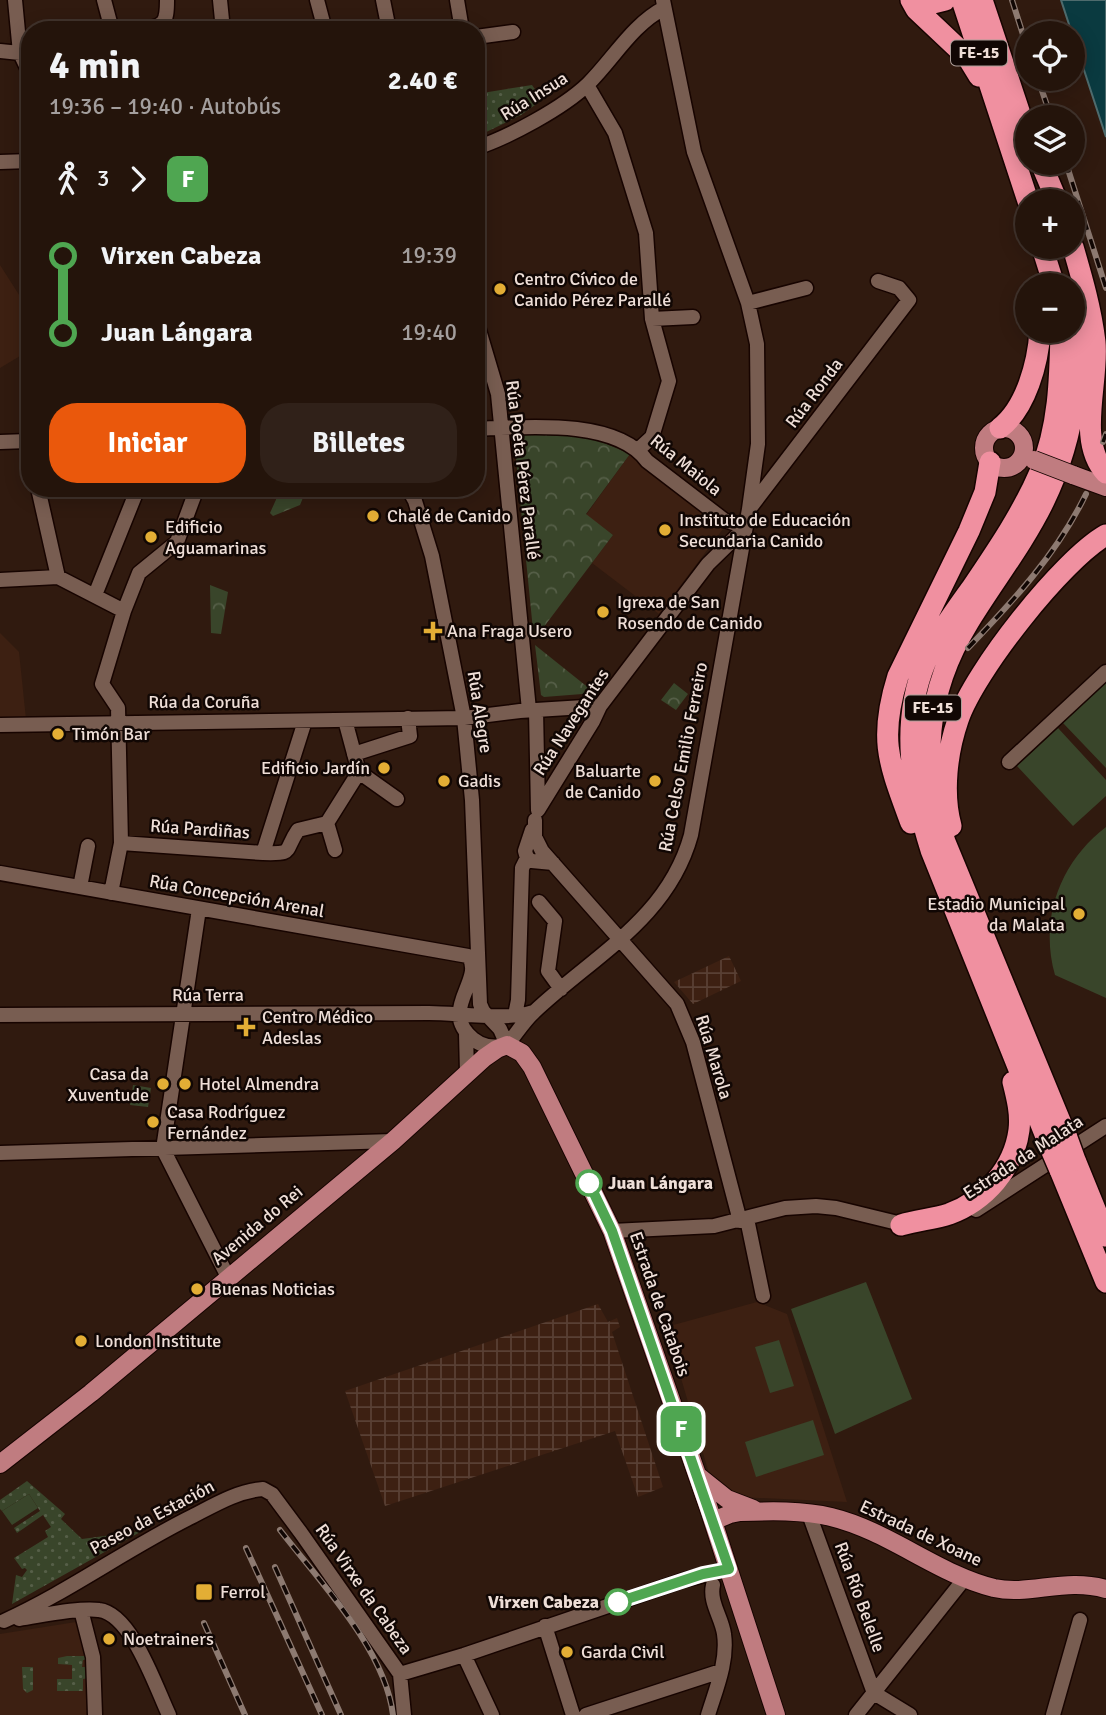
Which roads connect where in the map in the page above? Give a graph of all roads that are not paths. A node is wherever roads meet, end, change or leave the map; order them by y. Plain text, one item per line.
1 (15, 0) edge
2 (104, 0) edge
3 (167, 0) edge
4 (220, 0) edge
5 (317, 0) edge
6 (383, 0) edge
7 (457, 0) edge
8 (911, 0) edge
9 (924, 0) edge
10 (945, 0) edge
11 (962, 0) edge
12 (982, 0) edge
13 (664, 4) edge
14 (110, 21) edge
15 (165, 21) edge
16 (222, 21) edge
17 (323, 21) edge
18 (387, 21) edge
19 (460, 21) edge
20 (21, 32) edge
21 (513, 32) dead end
22 (485, 36) edge
23 (0, 51) edge
24 (21, 53) edge
25 (587, 85) junction
26 (1018, 105) edge
27 (996, 106) junction
28 (485, 146) edge
29 (21, 161) edge
30 (0, 162) edge
31 (1023, 189) edge
32 (1076, 259) edge
33 (878, 281) dead end
34 (806, 288) dead end
35 (748, 303) junction
36 (693, 317) dead end
37 (652, 319) junction
38 (1038, 343) edge
39 (1061, 343) edge
40 (1076, 343) edge
41 (485, 350) edge
42 (485, 382) edge
43 (498, 428) junction
44 (1000, 428) junction
45 (485, 429) edge
46 (0, 442) edge
47 (21, 445) edge
48 (639, 449) junction
49 (1028, 457) junction
50 (990, 462) junction
51 (1106, 473) edge
52 (1106, 487) edge
53 (40, 497) edge
54 (134, 497) edge
55 (194, 497) edge
56 (413, 497) edge
57 (749, 509) junction
58 (746, 527) junction
59 (1106, 535) edge
60 (58, 577) junction
61 (0, 580) edge
62 (95, 595) junction
63 (124, 611) junction
64 (1106, 672) edge
65 (600, 706) junction
66 (529, 710) junction
67 (464, 718) junction
68 (408, 719) junction
69 (345, 720) junction
70 (306, 721) junction
71 (118, 722) junction
72 (0, 725) edge
73 (354, 754) junction
74 (1009, 762) dead end
75 (359, 772) junction
76 (397, 799) dead end
77 (536, 815) junction
78 (327, 823) junction
79 (121, 843) junction
80 (88, 846) dead end
81 (335, 850) dead end
82 (534, 852) junction
83 (263, 853) junction
84 (0, 873) edge
85 (80, 887) junction
86 (111, 893) junction
87 (538, 902) dead end
88 (199, 909) junction
89 (977, 918) junction
90 (620, 939) junction
91 (966, 939) junction
92 (474, 952) junction
93 (561, 989) junction
94 (533, 1012) junction
95 (183, 1014) junction
96 (0, 1015) edge
97 (459, 1015) junction
98 (515, 1015) junction
99 (487, 1016) junction
100 (466, 1033) junction
101 (507, 1045) junction
102 (1011, 1052) junction
103 (467, 1073) junction
104 (1106, 1126) edge
105 (393, 1140) junction
106 (1059, 1143) junction
107 (163, 1149) junction
108 (0, 1153) edge
109 (1067, 1165) junction
110 (743, 1220) junction
111 (901, 1225) junction
112 (612, 1231) junction
113 (1106, 1236) edge
114 (228, 1277) junction
115 (1106, 1282) edge
116 (763, 1296) dead end
117 (29, 1442) junction
118 (0, 1451) edge
119 (0, 1464) edge
120 (697, 1475) junction
121 (263, 1489) joint
122 (727, 1499) junction
123 (760, 1511) junction
124 (710, 1513) junction
125 (809, 1514) junction
126 (729, 1569) junction
127 (965, 1578) junction
128 (684, 1580) junction
129 (713, 1585) junction
130 (1106, 1589) edge
131 (64, 1590) junction
132 (738, 1600) junction
133 (81, 1610) junction
134 (1080, 1620) dead end
135 (2, 1621) edge
136 (545, 1626) junction
137 (464, 1655) junction
138 (721, 1671) junction
139 (400, 1674) junction
140 (874, 1693) junction
141 (95, 1715) edge
142 (169, 1715) edge
143 (404, 1715) edge
144 (492, 1715) edge
145 (573, 1715) edge
146 (586, 1715) edge
147 (708, 1715) edge
148 (776, 1715) edge
149 (856, 1715) edge
150 (910, 1715) edge
151 (1053, 1715) edge

1 - 20 street
2 - 14 street
3 - 15 street
4 - 16 street
5 - 17 street
6 - 18 street
7 - 19 street
8 - 27 highway
9 - 10 highway
11 - 27 highway, FE-15
12 - 26 highway, FE-15
13 - 25 street, Rúa Insua
13 - 35 street, Rúa Celso Emilio Ferreiro
21 - 22 street
23 - 24 street
25 - 28 street, Rúa Insua
25 - 37 street
27 - 31 highway, FE-15
29 - 30 street
32 - 51 highway
33 - 57 street, Rúa Ronda
34 - 35 street
35 - 57 street, Rúa Celso Emilio Ferreiro
36 - 37 street
37 - 48 street
38 - 44 highway
39 - 91 highway, FE-15
40 - 89 highway, FE-15
41 - 43 street, Rúa Poeta Pérez Parallé
42 - 43 street, Rúa Poeta Pérez Parallé
43 - 45 street, Rúa Maiola
43 - 48 street, Rúa Maiola
43 - 66 street, Rúa Poeta Pérez Parallé
44 - 49 main road
44 - 50 main road
46 - 47 street
48 - 58 street, Rúa Maiola
49 - 50 main road
49 - 52 main road, bridge
50 - 91 highway
53 - 60 street
54 - 62 street
55 - 63 street
56 - 67 street, Rúa Alegre
57 - 58 street, Rúa Celso Emilio Ferreiro
58 - 65 street, Rúa Navegantes
58 - 90 street, Rúa Celso Emilio Ferreiro
59 - 89 highway
60 - 61 street
60 - 62 street
62 - 63 street
63 - 71 street
64 - 74 street
65 - 66 street, Rúa da Coruña
65 - 77 street, Rúa Navegantes
66 - 67 street, Rúa da Coruña
66 - 77 street, Rúa Navegantes
67 - 68 street, Rúa da Coruña
67 - 92 street, Rúa Alegre
68 - 69 street, Rúa da Coruña
68 - 73 street
69 - 70 street, Rúa da Coruña
69 - 73 street
70 - 71 street, Rúa da Coruña
70 - 83 street, Rúa Pardiñas
71 - 72 street, Rúa da Coruña
71 - 79 street
73 - 75 street
75 - 76 street
75 - 78 street
77 - 82 street, Rúa Navegantes
78 - 81 street
78 - 83 street
79 - 83 street, Rúa Pardiñas
79 - 86 street
80 - 85 street
82 - 90 street, Rúa Marola
82 - 98 street, Rúa Navegantes
84 - 85 street, Rúa Concepción Arenal
85 - 86 street, Rúa Concepción Arenal
86 - 88 street, Rúa Concepción Arenal
87 - 93 street
88 - 92 street, Rúa Concepción Arenal
88 - 95 street
89 - 106 highway, FE-15
90 - 93 street, Rúa Celso Emilio Ferreiro
90 - 110 street, Rúa Marola
91 - 102 highway, FE-15
92 - 97 street
92 - 99 street, Rúa Alegre
93 - 94 street, Rúa Celso Emilio Ferreiro
94 - 98 street, Rúa Celso Emilio Ferreiro
94 - 101 street, Rúa Celso Emilio Ferreiro
95 - 96 street, Rúa Terra
95 - 97 street, Rúa Terra
95 - 107 street
97 - 99 street, Rúa Terra
97 - 100 street
98 - 99 street, Rúa Celso Emilio Ferreiro
99 - 101 street
100 - 101 street
100 - 103 street
101 - 103 main road, Avenida do Rei
101 - 112 main road, Estrada de Catabois
102 - 106 highway, FE-15
102 - 111 highway
103 - 105 main road, Avenida do Rei
104 - 111 street, Estrada da Malata
105 - 107 street
105 - 114 main road, Avenida do Rei
106 - 109 highway, FE-15, bridge
107 - 108 street
107 - 114 street
109 - 113 highway, FE-15
109 - 115 highway, FE-15
110 - 111 street, Estrada da Malata
110 - 112 street, Estrada da Malata
110 - 116 street, Rúa Marola
112 - 120 main road, Estrada de Catabois
114 - 117 main road, Avenida do Rei
117 - 118 main road
117 - 119 main road, Avenida do Rei
120 - 122 main road
120 - 124 main road, Estrada de Catabois
121 - 131 street, Paseo da Estación
121 - 139 street, Rúa Virxe da Cabeza
122 - 123 main road
122 - 124 main road
123 - 124 main road
123 - 125 main road, Estrada de Xoane
124 - 126 main road, Estrada de Catabois
125 - 127 main road, Estrada de Xoane
125 - 140 street, Rúa Río Belelle
126 - 128 street, Rúa Virxe da Cabeza
126 - 132 main road, Estrada de Catabois
127 - 130 main road, Estrada de Xoane
127 - 140 street
128 - 129 street
128 - 136 street, Rúa Virxe da Cabeza
129 - 132 street
129 - 138 street
131 - 133 street
131 - 135 street, Paseo da Estación
132 - 148 main road, Estrada de Catabois
133 - 135 street
133 - 141 street
133 - 142 street
134 - 151 street
136 - 137 street, Rúa Virxe da Cabeza
136 - 145 street
137 - 139 street, Rúa Virxe da Cabeza
137 - 144 street
138 - 146 street
138 - 147 street
139 - 143 street
140 - 149 street
140 - 150 street

